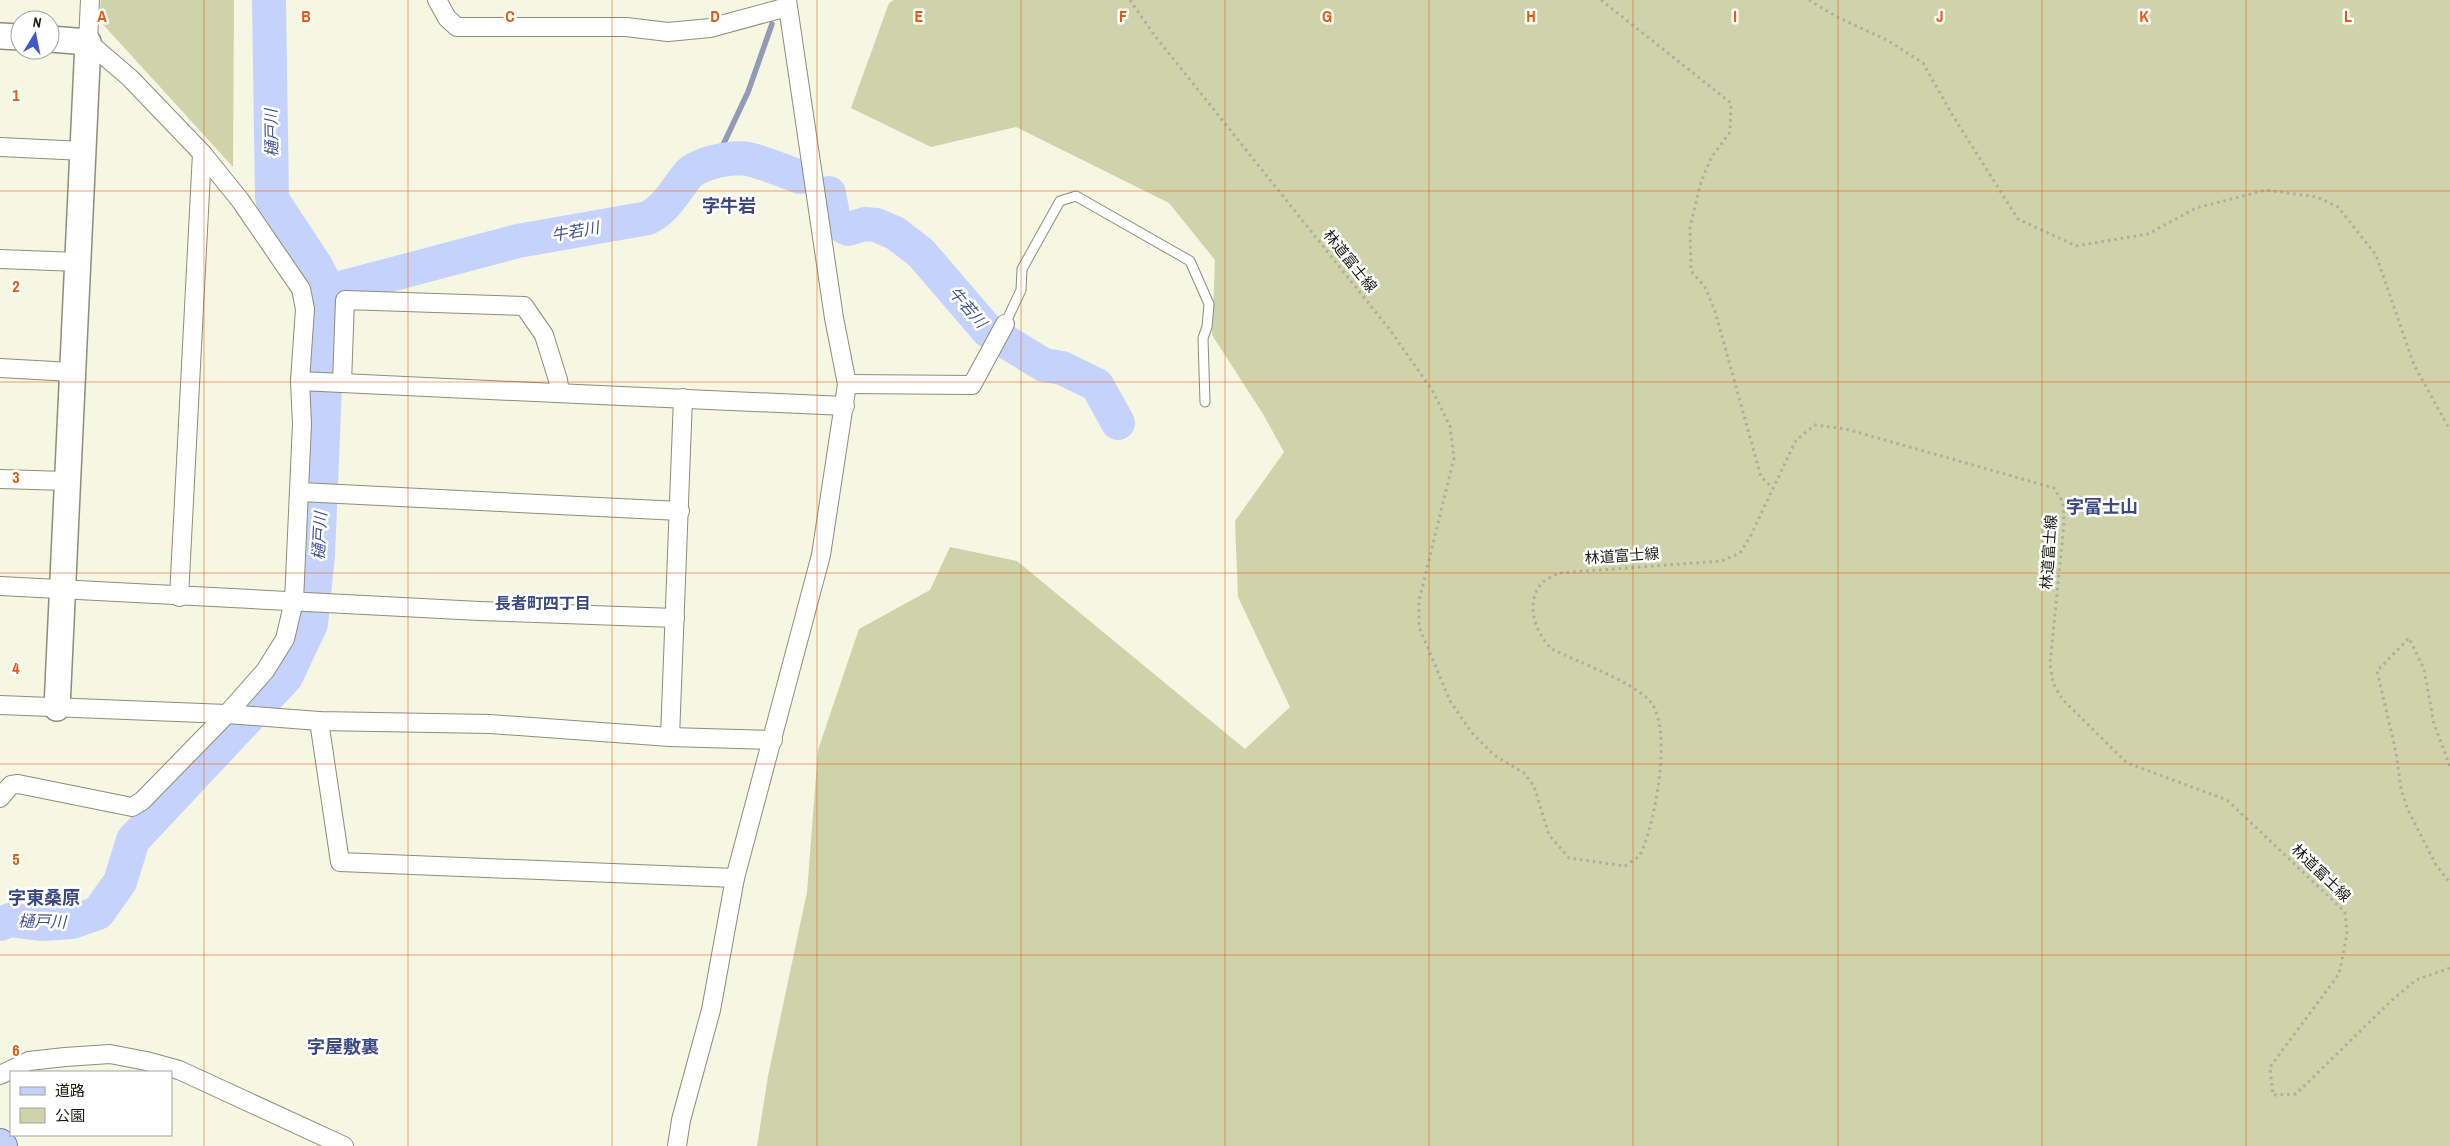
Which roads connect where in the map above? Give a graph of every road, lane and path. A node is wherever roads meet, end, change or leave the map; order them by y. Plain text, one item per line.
1 (90, 0) edge
2 (437, 0) edge
3 (1130, 0) edge
4 (1601, 0) edge
5 (1809, 0) edge
6 (787, 4) edge
7 (60, 40) edge
8 (88, 42) junction
9 (0, 146) edge
10 (84, 151) junction
11 (202, 153) junction
12 (0, 259) edge
13 (78, 262) junction
14 (1005, 324) joint
15 (0, 368) edge
16 (72, 372) junction
17 (300, 381) junction
18 (340, 383) junction
19 (847, 384) junction
20 (560, 393) junction
21 (683, 398) junction
22 (1204, 402) dead end
23 (845, 406) junction
24 (2450, 430) edge
25 (0, 479) edge
26 (66, 481) junction
27 (1773, 488) junction
28 (300, 492) junction
29 (680, 511) junction
30 (0, 586) edge
31 (62, 590) junction
32 (179, 597) junction
33 (294, 601) junction
34 (675, 618) junction
35 (0, 705) edge
36 (57, 708) junction
37 (227, 714) junction
38 (319, 721) junction
39 (670, 737) junction
40 (773, 740) junction
41 (2450, 766) edge
42 (0, 798) edge
43 (736, 878) junction
44 (2450, 883) edge
45 (2450, 968) edge
46 (0, 1075) edge
47 (0, 1143) edge
48 (3, 1146) edge
49 (344, 1146) edge
50 (677, 1146) edge

1 - 8 street
2 - 6 street
3 - 27 path, 林道富士線
4 - 27 path
5 - 24 path
6 - 19 street
7 - 8 street
8 - 10 street
8 - 11 street
9 - 10 street
10 - 13 street
11 - 17 street
11 - 32 street
12 - 13 street
13 - 16 street
14 - 19 street
14 - 22 lane
15 - 16 street
16 - 26 street
17 - 18 street
17 - 28 street
18 - 20 street
18 - 20 street
19 - 23 street
20 - 21 street
21 - 23 street
21 - 29 street
23 - 40 street
25 - 26 street
26 - 31 street
27 - 45 path, 林道富士線
28 - 29 street
28 - 33 street
29 - 34 street
30 - 31 street
31 - 32 street
31 - 36 street
32 - 33 street
33 - 34 street
33 - 37 street
34 - 39 street
35 - 36 street
36 - 37 street
37 - 38 street
37 - 42 street
38 - 39 street
38 - 43 street
39 - 40 street
40 - 43 street
41 - 44 path
43 - 50 street
46 - 49 street
47 - 48 main road

